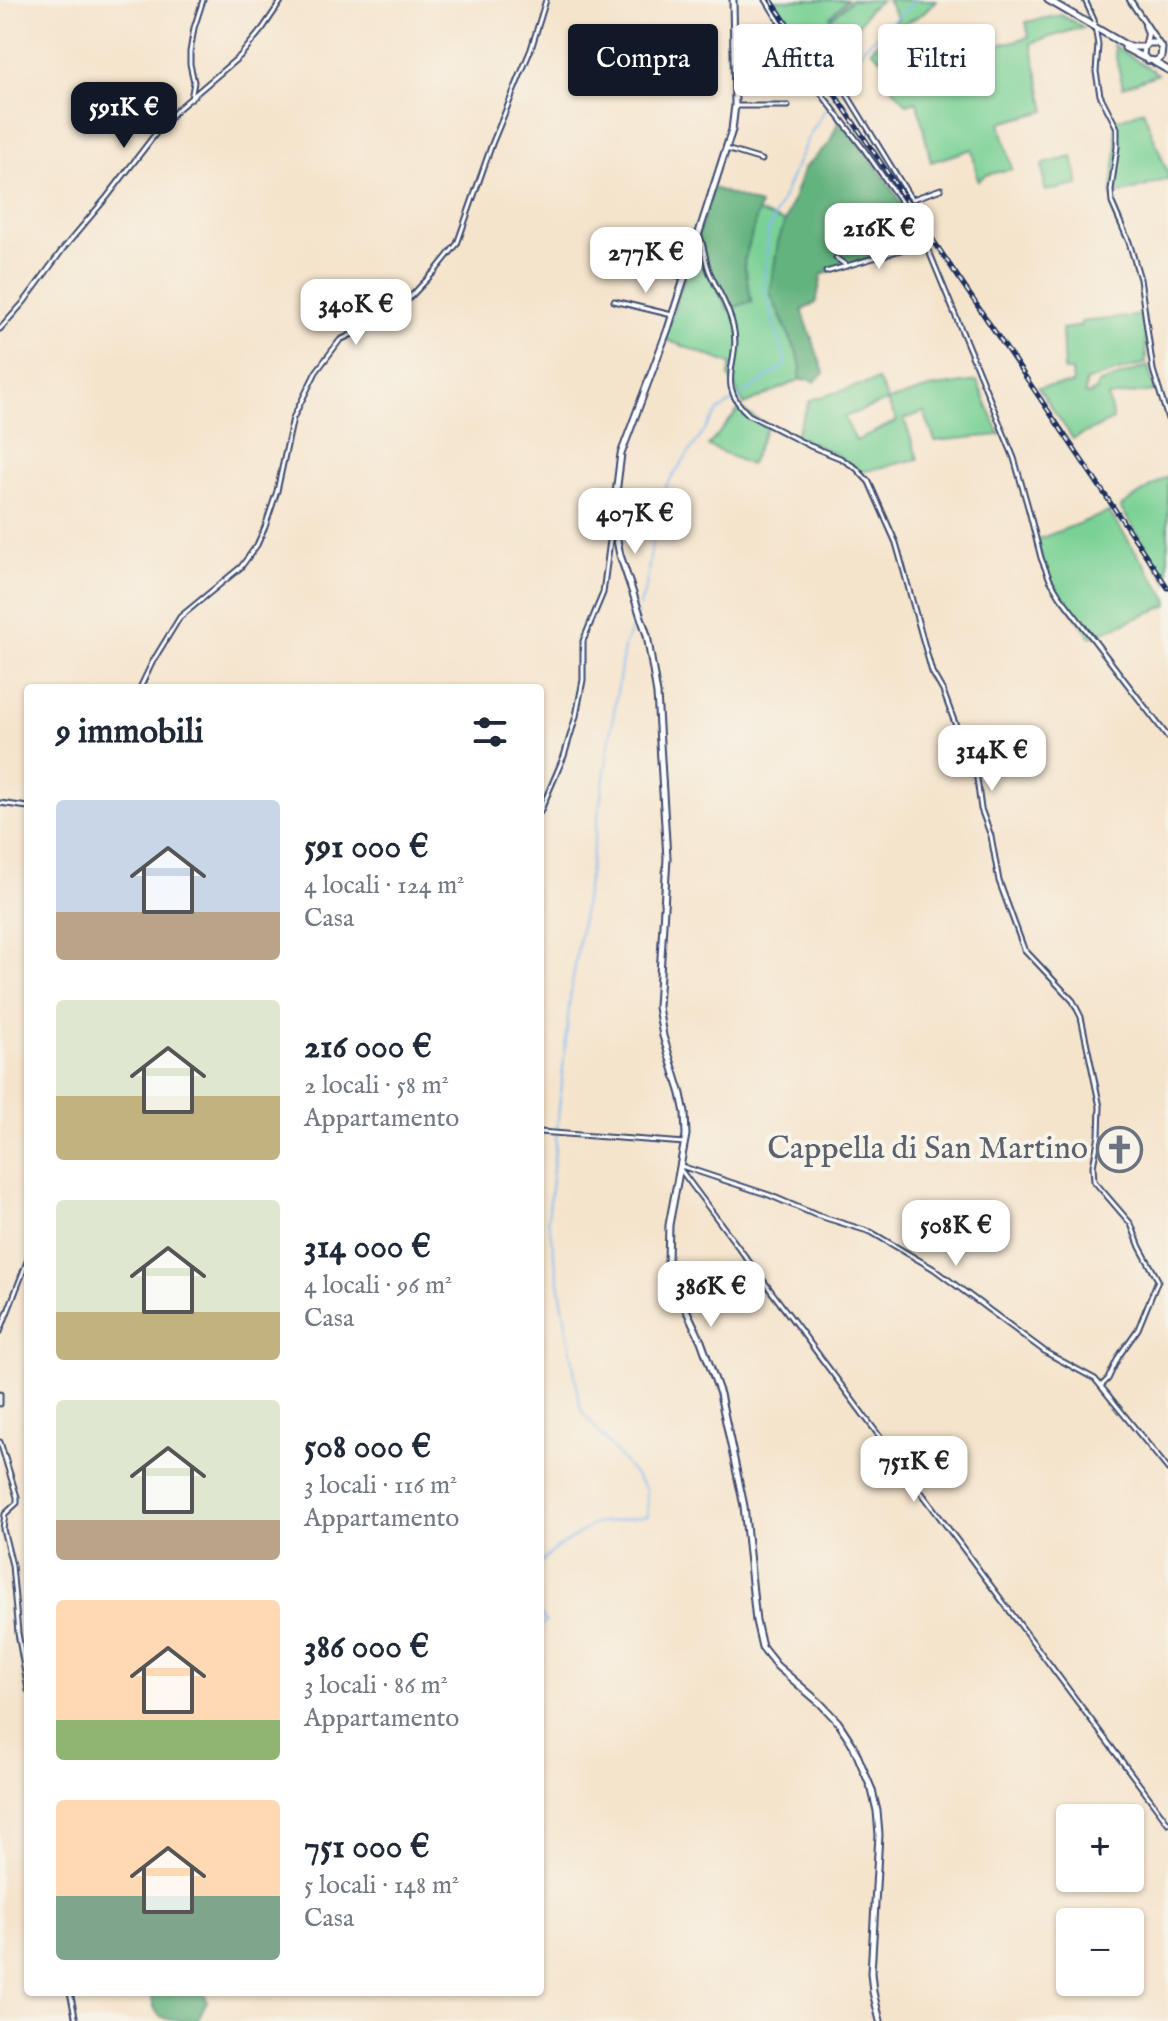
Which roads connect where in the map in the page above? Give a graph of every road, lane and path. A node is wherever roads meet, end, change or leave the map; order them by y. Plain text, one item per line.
1 (203, 0) edge
2 (282, 0) edge
3 (546, 0) edge
4 (733, 0) edge
5 (766, 0) edge
6 (1048, 0) edge
7 (1085, 0) edge
8 (1130, 0) edge
9 (1143, 19) junction
10 (781, 24) edge
11 (1098, 29) junction
12 (1145, 46) junction
13 (1161, 48) junction
14 (734, 51) edge
15 (1144, 58) junction
16 (1168, 59) edge
17 (1153, 62) junction
18 (1168, 70) edge
19 (735, 96) edge
20 (822, 96) edge
21 (848, 96) edge
22 (191, 99) junction
23 (735, 106) junction
24 (788, 106) dead end
25 (726, 149) junction
26 (762, 160) dead end
27 (941, 189) dead end
28 (698, 236) junction
29 (925, 243) junction
30 (604, 253) dead end
31 (836, 258) dead end
32 (847, 266) junction
33 (826, 272) dead end
34 (685, 278) junction
35 (614, 301) dead end
36 (672, 315) junction
37 (0, 329) edge
38 (1168, 419) edge
39 (615, 530) junction
40 (142, 684) edge
41 (1168, 737) edge
42 (0, 803) edge
43 (544, 803) edge
44 (24, 806) edge
45 (544, 1132) edge
46 (685, 1143) junction
47 (680, 1167) junction
48 (24, 1269) edge
49 (0, 1332) edge
50 (1101, 1386) junction
51 (0, 1394) edge
52 (0, 1404) edge
53 (0, 1442) edge
54 (1168, 1469) edge
55 (24, 1667) edge
56 (1168, 1823) edge
57 (71, 1996) edge
58 (76, 2021) edge
59 (880, 2021) edge

1 - 22 street
2 - 22 street
3 - 40 street
4 - 14 main road
5 - 10 street
6 - 11 main road
7 - 11 street
8 - 9 street
9 - 12 street
9 - 13 street
11 - 12 main road
11 - 15 main road
11 - 38 street
12 - 13 main road
12 - 15 main road
13 - 16 main road
13 - 17 main road
15 - 17 main road
17 - 18 main road
19 - 23 main road
20 - 29 street
21 - 27 street
22 - 37 street
23 - 24 street
23 - 25 main road
25 - 26 street
25 - 28 main road
28 - 34 main road
28 - 50 street
29 - 32 street
29 - 41 street
30 - 34 street
31 - 32 street
32 - 33 street
34 - 36 main road
35 - 36 street
36 - 39 main road
39 - 43 street
39 - 46 main road
42 - 44 street
45 - 46 street
46 - 47 main road
47 - 50 street
47 - 56 street
47 - 59 main road
48 - 49 street
50 - 54 street
51 - 52 street
53 - 55 street
57 - 58 street

